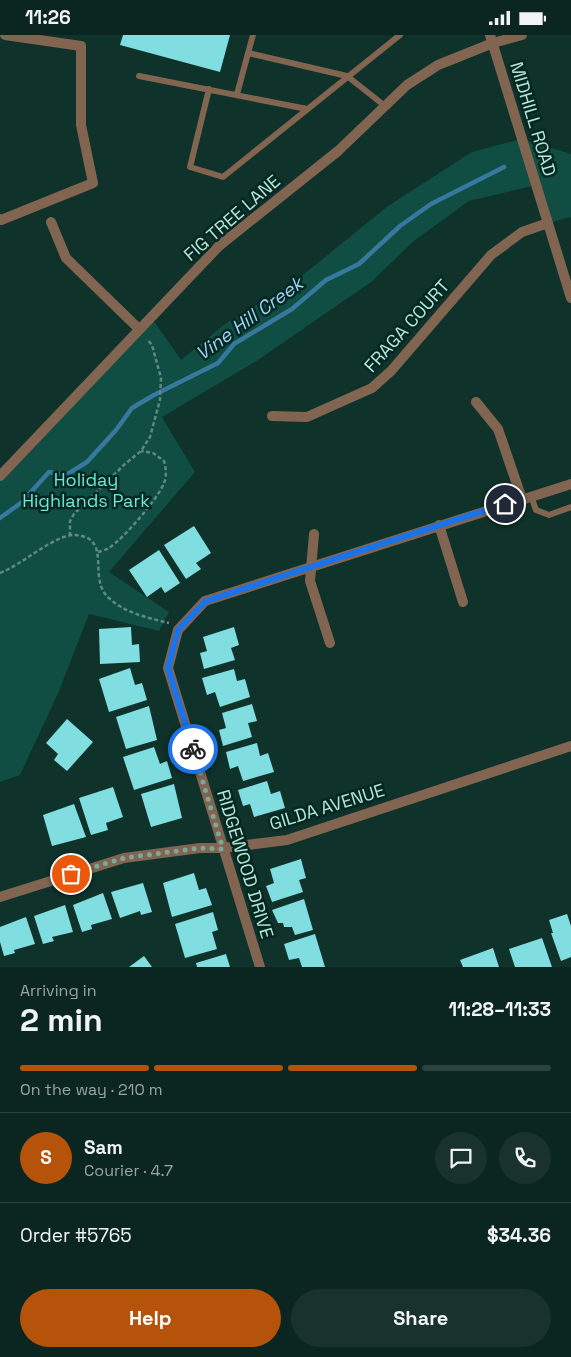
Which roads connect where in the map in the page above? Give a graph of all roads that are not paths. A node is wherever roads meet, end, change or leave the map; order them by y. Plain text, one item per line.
1 (5, 35) edge
2 (253, 35) edge
3 (400, 35) edge
4 (522, 35) edge
5 (491, 39) edge
6 (248, 53) junction
7 (139, 76) dead end
8 (347, 76) junction
9 (209, 89) junction
10 (237, 94) junction
11 (385, 106) junction
12 (308, 109) junction
13 (0, 219) edge
14 (50, 222) dead end
15 (548, 223) junction
16 (571, 298) edge
17 (139, 329) junction
18 (476, 402) dead end
19 (272, 416) dead end
20 (0, 476) edge
21 (571, 484) edge
22 (526, 498) junction
23 (571, 507) edge
24 (439, 525) junction
25 (314, 534) dead end
26 (311, 566) junction
27 (463, 602) dead end
28 (330, 643) dead end
29 (571, 747) edge
30 (223, 849) junction
31 (0, 897) edge
32 (260, 967) edge

1 - 13 street
2 - 6 lane
3 - 8 lane
4 - 5 street, FIG TREE LANE
5 - 11 street, FIG TREE LANE
5 - 15 street, MIDHILL ROAD
6 - 8 lane
6 - 10 lane
7 - 9 lane
8 - 11 lane
8 - 12 lane
9 - 10 lane
9 - 12 lane
10 - 12 lane
11 - 17 street, FIG TREE LANE
14 - 17 street
15 - 16 street, MIDHILL ROAD
15 - 19 street, FRAGA COURT
17 - 20 street, FIG TREE LANE
18 - 22 street
21 - 22 street, RIDGEWOOD DRIVE
22 - 23 lane
22 - 24 street, RIDGEWOOD DRIVE
24 - 26 street, RIDGEWOOD DRIVE
24 - 27 street
25 - 26 street
26 - 28 street
26 - 30 street, RIDGEWOOD DRIVE
29 - 30 street, GILDA AVENUE
30 - 31 street, GILDA AVENUE
30 - 32 street, RIDGEWOOD DRIVE

